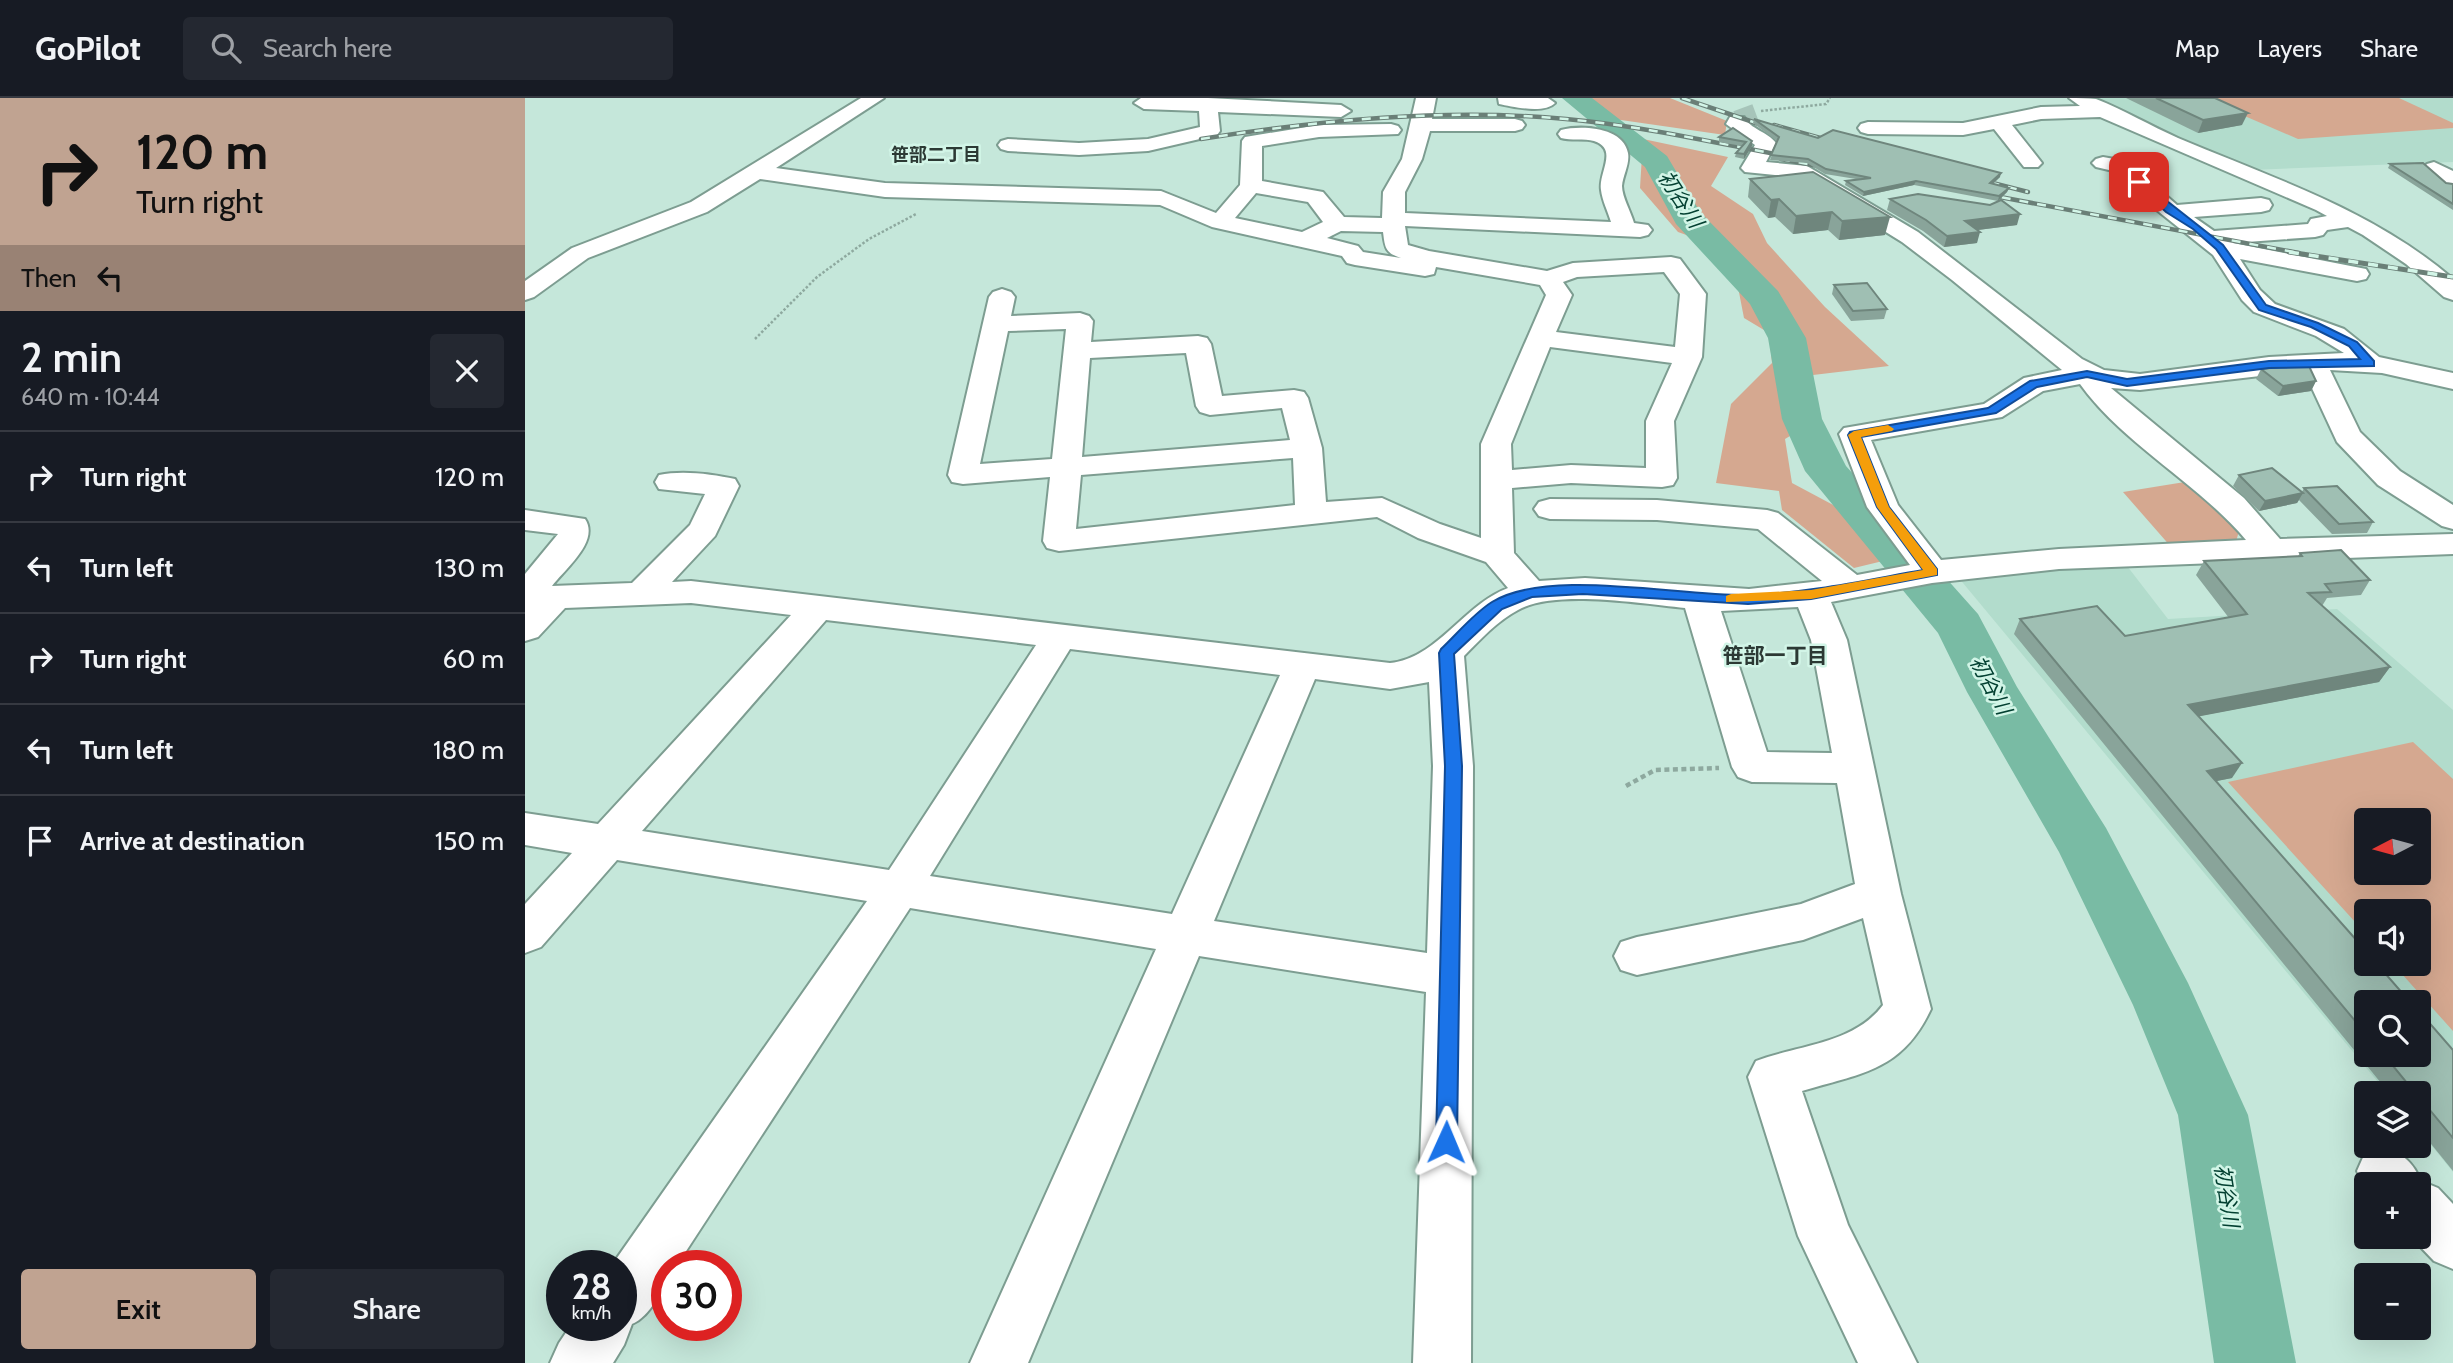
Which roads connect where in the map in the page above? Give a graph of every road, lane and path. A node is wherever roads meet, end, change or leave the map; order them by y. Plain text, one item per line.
1 (874, 98) edge
2 (1426, 98) edge
3 (1830, 98) edge
4 (2078, 98) edge
5 (1121, 99) edge
6 (1508, 99) edge
7 (1144, 103) junction
8 (1545, 103) dead end
9 (1208, 104) junction
10 (1761, 111) joint
11 (2101, 111) junction
12 (2005, 115) junction
13 (1421, 128) junction
14 (1868, 128) dead end
15 (1391, 131) junction
16 (1568, 134) dead end
17 (1252, 141) junction
18 (1148, 145) junction
19 (2031, 163) dead end
20 (2103, 163) dead end
21 (2434, 168) edge
22 (755, 172) junction
23 (1106, 174) dead end
24 (1137, 176) dead end
25 (2453, 180) edge
26 (2139, 182) junction
27 (2093, 184) dead end
28 (1251, 186) junction
29 (939, 193) junction
30 (978, 194) junction
31 (1035, 195) junction
32 (2261, 205) dead end
33 (2172, 212) junction
34 (2350, 220) junction
35 (1220, 222) junction
36 (1393, 222) junction
37 (1337, 224) junction
38 (1305, 240) junction
39 (2214, 242) junction
40 (1425, 269) dead end
41 (2357, 274) dead end
42 (1549, 279) junction
43 (525, 292) edge
44 (2453, 292) edge
45 (1541, 338) junction
46 (755, 339) dead end
47 (1078, 351) junction
48 (1688, 357) junction
49 (2313, 362) junction
50 (2370, 363) junction
51 (2087, 374) junction
52 (2418, 374) junction
53 (2453, 381) edge
54 (2453, 406) edge
55 (1307, 448) junction
56 (1066, 467) junction
57 (1496, 481) junction
58 (670, 482) dead end
59 (1550, 509) dead end
60 (1311, 513) junction
61 (2453, 519) edge
62 (525, 520) edge
63 (2453, 544) edge
64 (2270, 549) junction
65 (1498, 555) junction
66 (1933, 572) junction
67 (1831, 591) junction
68 (1530, 593) junction
69 (641, 594) junction
70 (1699, 597) junction
71 (533, 604) edge
72 (819, 606) junction
73 (1060, 636) junction
74 (1446, 653) junction
75 (1301, 667) junction
76 (1752, 767) junction
77 (1854, 768) junction
78 (1626, 786) dead end
79 (525, 829) edge
80 (608, 842) junction
81 (901, 887) junction
82 (1878, 894) junction
83 (525, 934) edge
84 (1184, 936) junction
85 (1637, 956) dead end
86 (1450, 976) junction
87 (2431, 1220) edge
88 (2453, 1242) edge
89 (637, 1276) edge
90 (593, 1341) edge
91 (579, 1363) edge
92 (999, 1363) edge
93 (1442, 1363) edge
94 (1888, 1363) edge

1 - 22 street
2 - 13 street
3 - 10 path
4 - 11 street
5 - 7 street
6 - 8 street
6 - 13 street
7 - 9 street
7 - 18 street
9 - 15 street
9 - 18 street
10 - 51 street
11 - 12 street
11 - 34 street
12 - 14 street
12 - 19 street
13 - 15 street
13 - 36 street
15 - 17 street
16 - 36 street
17 - 24 street
17 - 28 street
18 - 30 street
20 - 26 street
21 - 25 street
22 - 29 street
22 - 43 street
23 - 31 street
26 - 27 street
26 - 33 street
28 - 35 street
28 - 37 street
29 - 30 street
29 - 46 path
30 - 31 street
31 - 35 street
32 - 33 street
33 - 39 street
34 - 39 street
34 - 44 street
35 - 38 street
36 - 37 street
36 - 42 street
37 - 38 street
38 - 40 street
39 - 41 street
39 - 50 street
42 - 45 street
42 - 48 street
45 - 48 street
45 - 57 street
47 - 55 street
47 - 56 street
47 - 56 street
48 - 57 street
49 - 50 street
49 - 51 street
49 - 61 street
50 - 52 street
51 - 64 street
51 - 66 street
52 - 53 street
52 - 54 street
55 - 56 street
55 - 60 street
56 - 60 street
57 - 65 street
58 - 69 street
59 - 67 street
60 - 65 street
62 - 71 street
63 - 64 street
64 - 66 street
65 - 68 street
66 - 67 street
67 - 70 street
67 - 77 street
68 - 70 street
68 - 74 street
69 - 71 street
69 - 72 street
70 - 76 street
72 - 73 street
72 - 80 street
73 - 75 street
73 - 81 street
74 - 75 street
74 - 86 street
75 - 84 street
76 - 77 street
76 - 78 path
77 - 82 street
79 - 80 street
80 - 81 street
80 - 83 street
81 - 84 street
81 - 89 street
82 - 85 street
82 - 94 street
84 - 86 street
84 - 92 street
86 - 93 street
87 - 88 street
90 - 91 street

